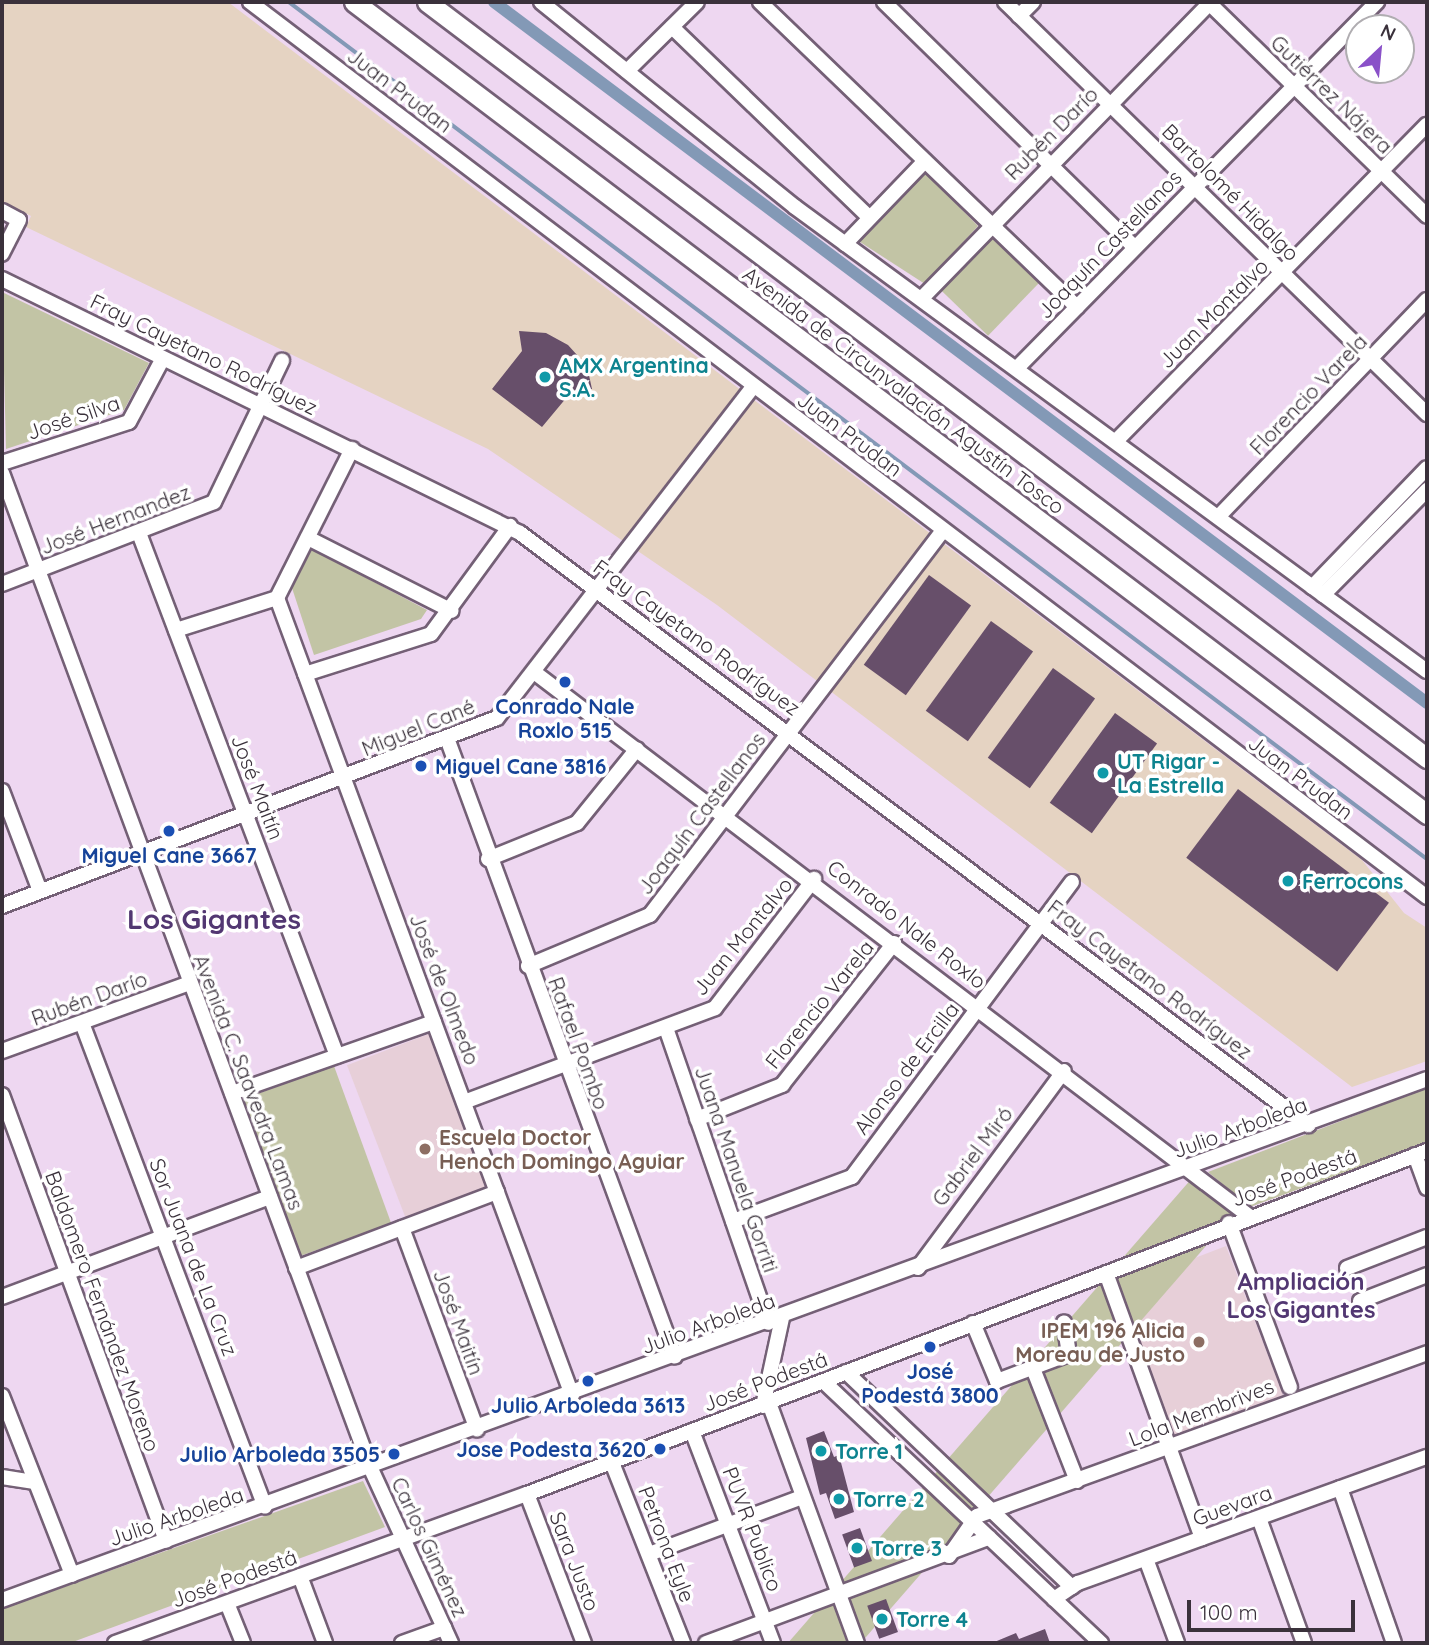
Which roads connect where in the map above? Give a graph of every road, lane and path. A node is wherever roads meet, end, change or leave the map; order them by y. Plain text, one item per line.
1 (250, 2) edge
2 (354, 2) edge
3 (427, 2) edge
4 (697, 2) edge
5 (760, 2) edge
6 (884, 2) edge
7 (1005, 2) edge
8 (1033, 2) edge
9 (1210, 2) edge
10 (1377, 2) edge
11 (551, 5) edge
12 (1019, 16) junction
13 (672, 27) junction
14 (627, 71) junction
15 (1294, 86) junction
16 (1111, 103) junction
17 (1427, 125) edge
18 (925, 161) junction
19 (1050, 164) junction
20 (1382, 172) junction
21 (1195, 186) junction
22 (2, 211) edge
23 (1427, 216) edge
24 (869, 217) junction
25 (989, 224) junction
26 (845, 244) junction
27 (1135, 248) junction
28 (2, 254) edge
29 (1283, 272) junction
30 (2, 279) edge
31 (923, 297) junction
32 (1427, 300) edge
33 (1077, 307) junction
34 (163, 358) junction
35 (1370, 359) junction
36 (282, 361) dead end
37 (1019, 366) junction
38 (753, 387) junction
39 (261, 406) junction
40 (1427, 414) edge
41 (1116, 440) junction
42 (352, 449) junction
43 (2, 463) edge
44 (1427, 468) edge
45 (2, 473) edge
46 (1427, 489) edge
47 (1218, 517) junction
48 (510, 526) junction
49 (943, 531) junction
50 (139, 533) junction
51 (308, 538) junction
52 (37, 570) junction
53 (2, 584) edge
54 (597, 590) junction
55 (1317, 591) junction
56 (277, 598) junction
57 (452, 611) junction
58 (176, 630) junction
59 (1427, 669) edge
60 (534, 672) junction
61 (305, 674) junction
62 (789, 731) junction
63 (448, 741) junction
64 (637, 749) junction
65 (1427, 758) edge
66 (344, 779) junction
67 (2, 791) edge
68 (726, 814) junction
69 (1427, 814) edge
70 (247, 816) junction
71 (142, 853) junction
72 (488, 859) junction
73 (814, 880) junction
74 (1072, 882) dead end
75 (40, 891) junction
76 (1427, 897) edge
77 (2, 906) edge
78 (1041, 922) junction
79 (894, 943) junction
80 (528, 965) junction
81 (190, 984) junction
82 (978, 1006) junction
83 (434, 1022) junction
84 (82, 1023) junction
85 (666, 1028) junction
86 (2, 1051) edge
87 (337, 1056) junction
88 (564, 1064) junction
89 (1064, 1070) junction
90 (1427, 1079) edge
91 (232, 1093) junction
92 (2, 1095) edge
93 (464, 1102) junction
94 (697, 1119) junction
95 (1307, 1125) junction
96 (1421, 1153) edge
97 (1190, 1167) junction
98 (1427, 1188) edge
99 (497, 1192) junction
100 (270, 1197) junction
101 (1249, 1216) junction
102 (733, 1221) junction
103 (1229, 1223) junction
104 (402, 1228) junction
105 (164, 1237) junction
106 (1427, 1237) edge
107 (296, 1268) junction
108 (918, 1268) junction
109 (1347, 1268) dead end
110 (67, 1273) junction
111 (1106, 1273) junction
112 (1427, 1275) edge
113 (2, 1297) edge
114 (1360, 1301) dead end
115 (775, 1321) junction
116 (1064, 1322) dead end
117 (974, 1323) junction
118 (1427, 1353) edge
119 (675, 1357) junction
120 (1034, 1371) junction
121 (846, 1372) junction
122 (824, 1381) junction
123 (1290, 1387) dead end
124 (572, 1395) junction
125 (2, 1396) edge
126 (766, 1404) junction
127 (477, 1430) junction
128 (692, 1431) junction
129 (1167, 1448) junction
130 (1427, 1457) edge
131 (611, 1460) junction
132 (371, 1469) junction
133 (2, 1477) edge
134 (1077, 1480) junction
135 (35, 1482) junction
136 (1340, 1488) junction
137 (527, 1494) junction
138 (802, 1497) junction
139 (265, 1507) junction
140 (991, 1513) junction
141 (1259, 1518) junction
142 (971, 1520) junction
143 (729, 1523) junction
144 (989, 1538) junction
145 (1202, 1538) junction
146 (403, 1539) junction
147 (166, 1541) junction
148 (649, 1554) junction
149 (949, 1556) junction
150 (1146, 1559) junction
151 (72, 1575) junction
152 (299, 1576) junction
153 (1072, 1587) junction
154 (839, 1595) junction
155 (1054, 1599) junction
156 (2, 1600) edge
157 (227, 1602) junction
158 (765, 1622) junction
159 (444, 1628) junction
160 (137, 1639) edge
161 (115, 1643) edge
162 (243, 1643) edge
163 (325, 1643) edge
164 (402, 1643) edge
165 (451, 1643) edge
166 (584, 1643) edge
167 (683, 1643) edge
168 (706, 1643) edge
169 (773, 1643) edge
170 (857, 1643) edge
171 (1101, 1643) edge
172 (1177, 1643) edge
173 (1304, 1643) edge
174 (1394, 1643) edge

1 - 38 street, Juan Prudan
2 - 69 highway, Avenida de Circunvalación Agustín Tosco
3 - 65 highway, Avenida de Circunvalación Agustín Tosco
4 - 13 street
5 - 18 street
6 - 19 street
7 - 12 street, Bartolomé Hidalgo
8 - 12 street
9 - 15 street, Gutiérrez Nájera
9 - 16 street, Rubén Darío
10 - 15 street, Joaquín Castellanos
11 - 14 street
12 - 16 street, Bartolomé Hidalgo
13 - 14 street
13 - 24 street
14 - 26 street
15 - 20 street, Gutiérrez Nájera
15 - 21 street, Joaquín Castellanos
16 - 19 street, Rubén Darío
16 - 21 street, Bartolomé Hidalgo
17 - 20 street, Juan Montalvo
18 - 24 street
18 - 25 street
19 - 25 street, Rubén Darío
19 - 27 street
20 - 23 street, Gutiérrez Nájera
20 - 29 street, Juan Montalvo
21 - 27 street, Joaquín Castellanos
21 - 29 street, Bartolomé Hidalgo
22 - 28 street
24 - 26 street
25 - 31 street, Rubén Darío
25 - 33 street
26 - 31 street
27 - 33 street, Joaquín Castellanos
29 - 35 street, Bartolomé Hidalgo
29 - 41 street, Juan Montalvo
30 - 34 street, Fray Cayetano Rodríguez
31 - 37 street
32 - 35 street, Florencio Varela
33 - 37 street, Joaquín Castellanos
34 - 39 street, Fray Cayetano Rodríguez
34 - 43 street, José Silva
35 - 40 street, Bartolomé Hidalgo
35 - 47 street, Florencio Varela
36 - 39 street, José Hernandez
37 - 41 street
38 - 49 street, Juan Prudan
38 - 54 street, Miguel Cané
39 - 42 street, Fray Cayetano Rodríguez
39 - 50 street, José Hernandez
41 - 47 street
42 - 48 street, Fray Cayetano Rodríguez
42 - 51 street
44 - 55 street
45 - 52 street, Avenida C. Saavedra Lamas
46 - 55 street
47 - 55 street
48 - 54 street, Fray Cayetano Rodríguez
48 - 57 street
49 - 62 street, Joaquín Castellanos
49 - 76 street, Juan Prudan
50 - 52 street, José Hernandez
50 - 58 street, José Maitín
51 - 56 street
51 - 57 street
52 - 53 street, José Hernandez
52 - 71 street, Avenida C. Saavedra Lamas
54 - 60 street, Miguel Cané
54 - 62 street, Fray Cayetano Rodríguez
55 - 59 street
56 - 58 street
56 - 61 street, José de Olmedo
57 - 61 street
58 - 70 street, José Maitín
60 - 63 street, Miguel Cané
60 - 64 street, Conrado Nale Roxlo
61 - 66 street, José de Olmedo
62 - 68 street, Joaquín Castellanos
62 - 78 street, Fray Cayetano Rodríguez
63 - 66 street, Miguel Cané
63 - 72 street, Rafael Pombo
64 - 68 street, Conrado Nale Roxlo
64 - 72 street
66 - 70 street, Miguel Cané
66 - 83 street, José de Olmedo
67 - 75 street
68 - 73 street, Conrado Nale Roxlo
68 - 80 street, Joaquín Castellanos
70 - 71 street, Miguel Cané
70 - 87 street, José Maitín
71 - 75 street, Miguel Cané
71 - 81 street, Avenida C. Saavedra Lamas
72 - 80 street, Rafael Pombo
73 - 79 street, Conrado Nale Roxlo
73 - 85 street, Juan Montalvo
74 - 78 street, Alonso de Ercilla
75 - 77 street, Miguel Cané
78 - 82 street, Alonso de Ercilla
78 - 95 street, Fray Cayetano Rodríguez
79 - 82 street, Conrado Nale Roxlo
79 - 94 street, Florencio Varela
80 - 88 street, Rafael Pombo
81 - 84 street, Rubén Darío
81 - 91 street, Avenida C. Saavedra Lamas
82 - 89 street, Conrado Nale Roxlo
82 - 102 street, Alonso de Ercilla
83 - 87 street
83 - 93 street, José de Olmedo
84 - 86 street, Rubén Darío
84 - 105 street, Sor Juana de La Cruz
85 - 88 street, Juan Montalvo
85 - 94 street, Juana Manuela Gorriti
87 - 91 street
88 - 93 street, Juan Montalvo
88 - 119 street, Rafael Pombo
89 - 97 street, Conrado Nale Roxlo
89 - 108 street, Gabriel Miró
90 - 95 street, Julio Arboleda
91 - 100 street, Avenida C. Saavedra Lamas
92 - 110 street, Baldomero Fernández Moreno
93 - 99 street, José de Olmedo
94 - 102 street, Juana Manuela Gorriti
95 - 97 street, Julio Arboleda
96 - 98 street
96 - 101 street, José Podestá
97 - 101 street, Conrado Nale Roxlo
97 - 108 street, Julio Arboleda
99 - 104 street
99 - 124 street, José de Olmedo
100 - 105 street
100 - 107 street, Avenida C. Saavedra Lamas
101 - 103 street, José Podestá
102 - 115 street, Juana Manuela Gorriti
103 - 111 street, José Podestá
103 - 123 street
104 - 107 street
104 - 127 street, José Maitín
105 - 110 street
105 - 139 street, Sor Juana de La Cruz
106 - 109 street
107 - 132 street, Avenida C. Saavedra Lamas
108 - 115 street, Julio Arboleda
110 - 113 street
110 - 147 street, Baldomero Fernández Moreno
111 - 117 street, José Podestá
111 - 129 street
112 - 114 street
115 - 119 street, Julio Arboleda
115 - 126 street
116 - 120 street
117 - 120 street
117 - 121 street, José Podestá
118 - 129 street, Lola Membrives
119 - 124 street, Julio Arboleda
120 - 134 street
121 - 122 street, José Podestá
121 - 140 street
122 - 126 street, José Podestá
122 - 142 street
124 - 127 street, Julio Arboleda
125 - 135 street
126 - 128 street, José Podestá
126 - 138 street
127 - 132 street, Julio Arboleda
128 - 131 street, José Podestá
128 - 143 street, PUVR Publico
129 - 134 street, Lola Membrives
129 - 145 street
130 - 136 street, Guevara
131 - 137 street, José Podestá
131 - 148 street, Petrona Eyle
132 - 139 street, Julio Arboleda
132 - 146 street, Carlos Giménez
133 - 135 street
134 - 140 street, Lola Membrives
135 - 151 street
136 - 141 street, Guevara
136 - 174 street
137 - 146 street, José Podestá
137 - 166 street, Sara Justo
138 - 143 street
138 - 154 street
139 - 147 street, Julio Arboleda
140 - 142 street, Lola Membrives
140 - 153 street
141 - 145 street, Guevara
141 - 173 street
142 - 144 street
142 - 149 street
143 - 148 street
143 - 158 street, PUVR Publico
144 - 149 street
144 - 155 street
145 - 150 street, Guevara
146 - 152 street, José Podestá
146 - 159 street, Carlos Giménez
147 - 151 street, Julio Arboleda
148 - 167 street, Petrona Eyle
149 - 154 street
150 - 153 street, Guevara
150 - 172 street
151 - 156 street, Julio Arboleda
152 - 157 street, José Podestá
152 - 163 street
153 - 155 street, Guevara
154 - 158 street
154 - 170 street
155 - 171 street
157 - 160 street, José Podestá
157 - 162 street
158 - 168 street
158 - 169 street, PUVR Publico
159 - 164 street
159 - 165 street, Carlos Giménez
160 - 161 street, José Podestá

